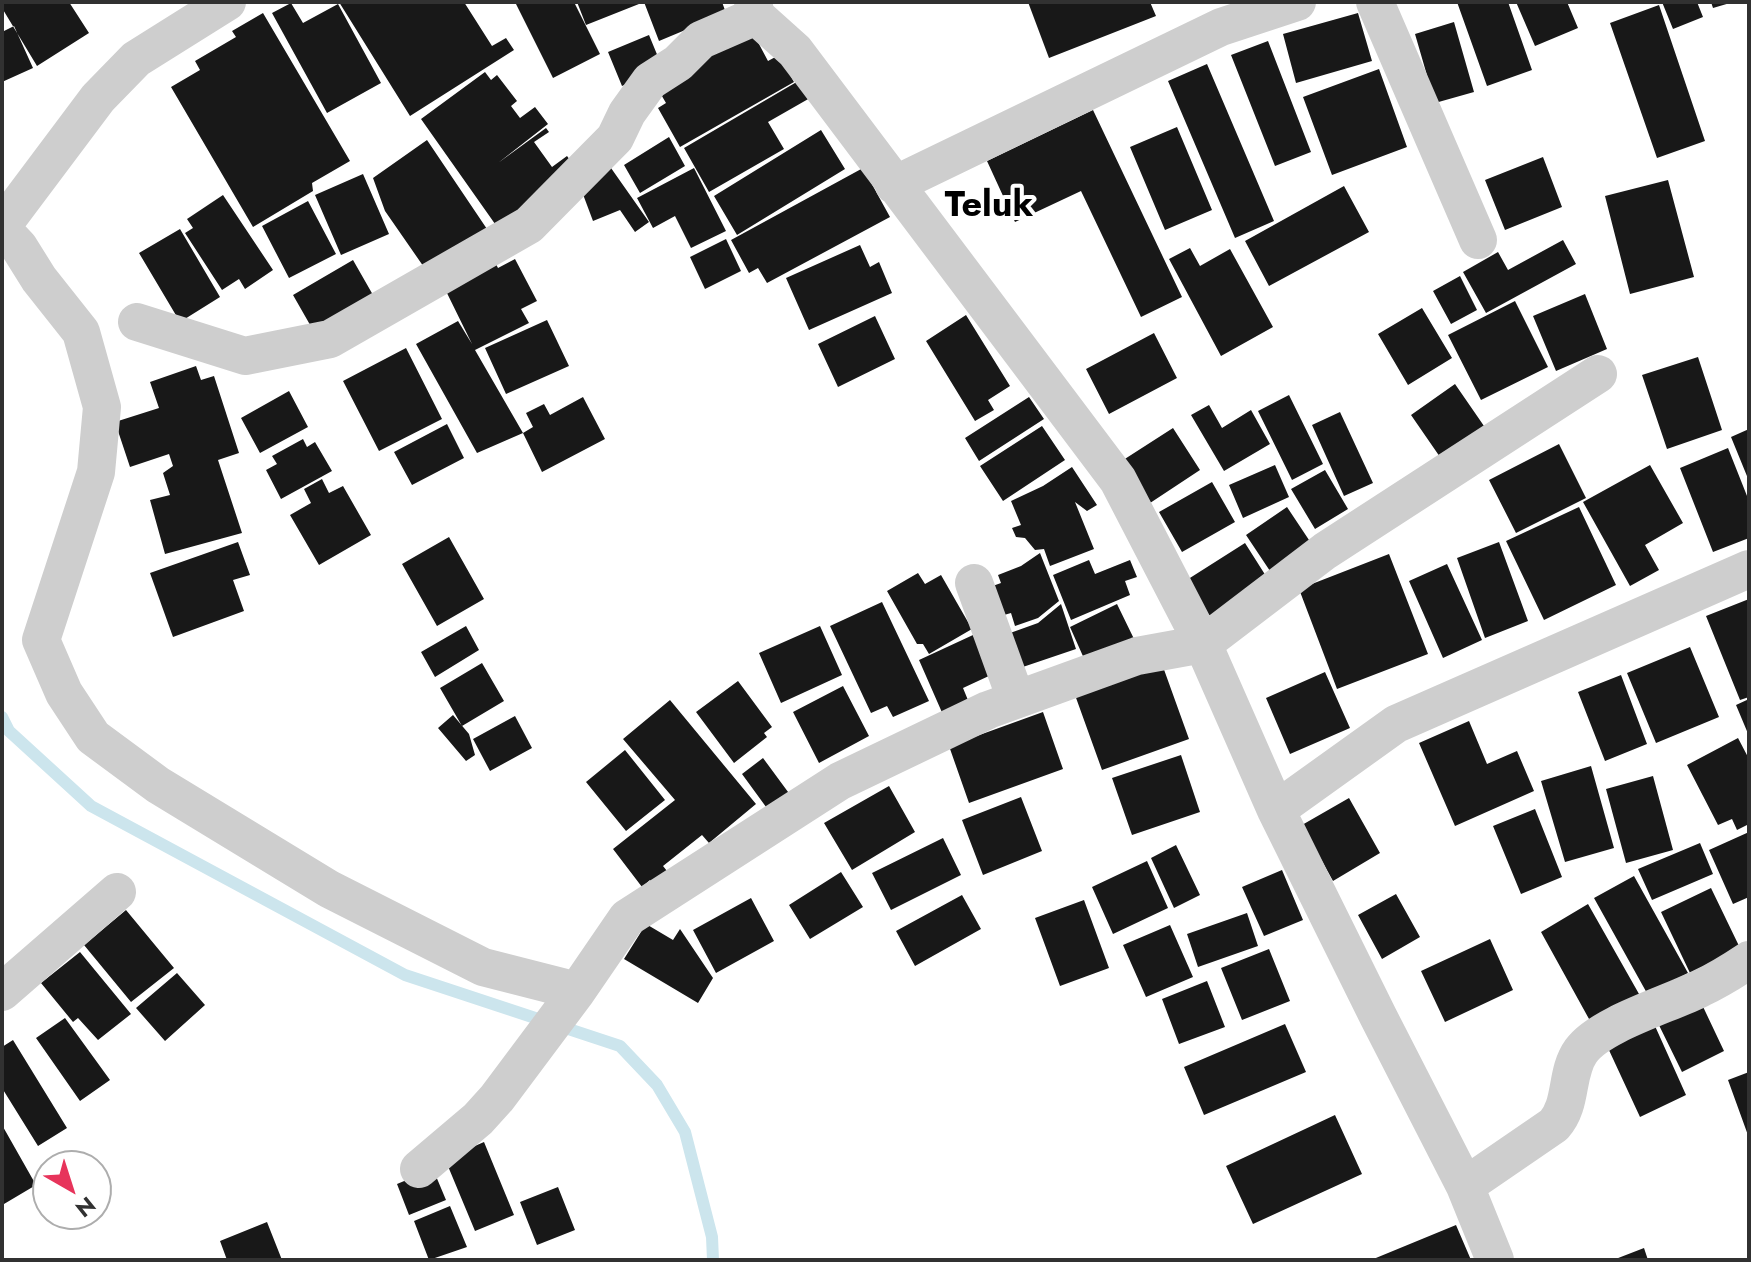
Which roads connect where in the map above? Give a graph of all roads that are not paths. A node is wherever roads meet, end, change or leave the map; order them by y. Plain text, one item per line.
1 (227, 2) edge
2 (1297, 2) edge
3 (1375, 2) edge
4 (755, 9) edge
5 (894, 185) junction
6 (2, 228) edge
7 (1478, 240) dead end
8 (137, 322) dead end
9 (1598, 374) dead end
10 (1749, 569) edge
11 (974, 583) dead end
12 (1203, 644) junction
13 (1016, 699) junction
14 (1276, 810) junction
15 (117, 892) dead end
16 (1749, 960) edge
17 (2, 992) edge
18 (571, 1000) junction
19 (419, 1169) dead end
20 (1465, 1186) junction
21 (1495, 1260) edge

1 - 6 street
2 - 5 street
3 - 7 street
4 - 5 street
4 - 8 street
5 - 12 street
6 - 18 street
9 - 12 street
10 - 14 street
11 - 13 street
12 - 13 street
12 - 14 street
13 - 18 street
14 - 20 street
15 - 17 street
16 - 20 street
18 - 19 street
20 - 21 street

